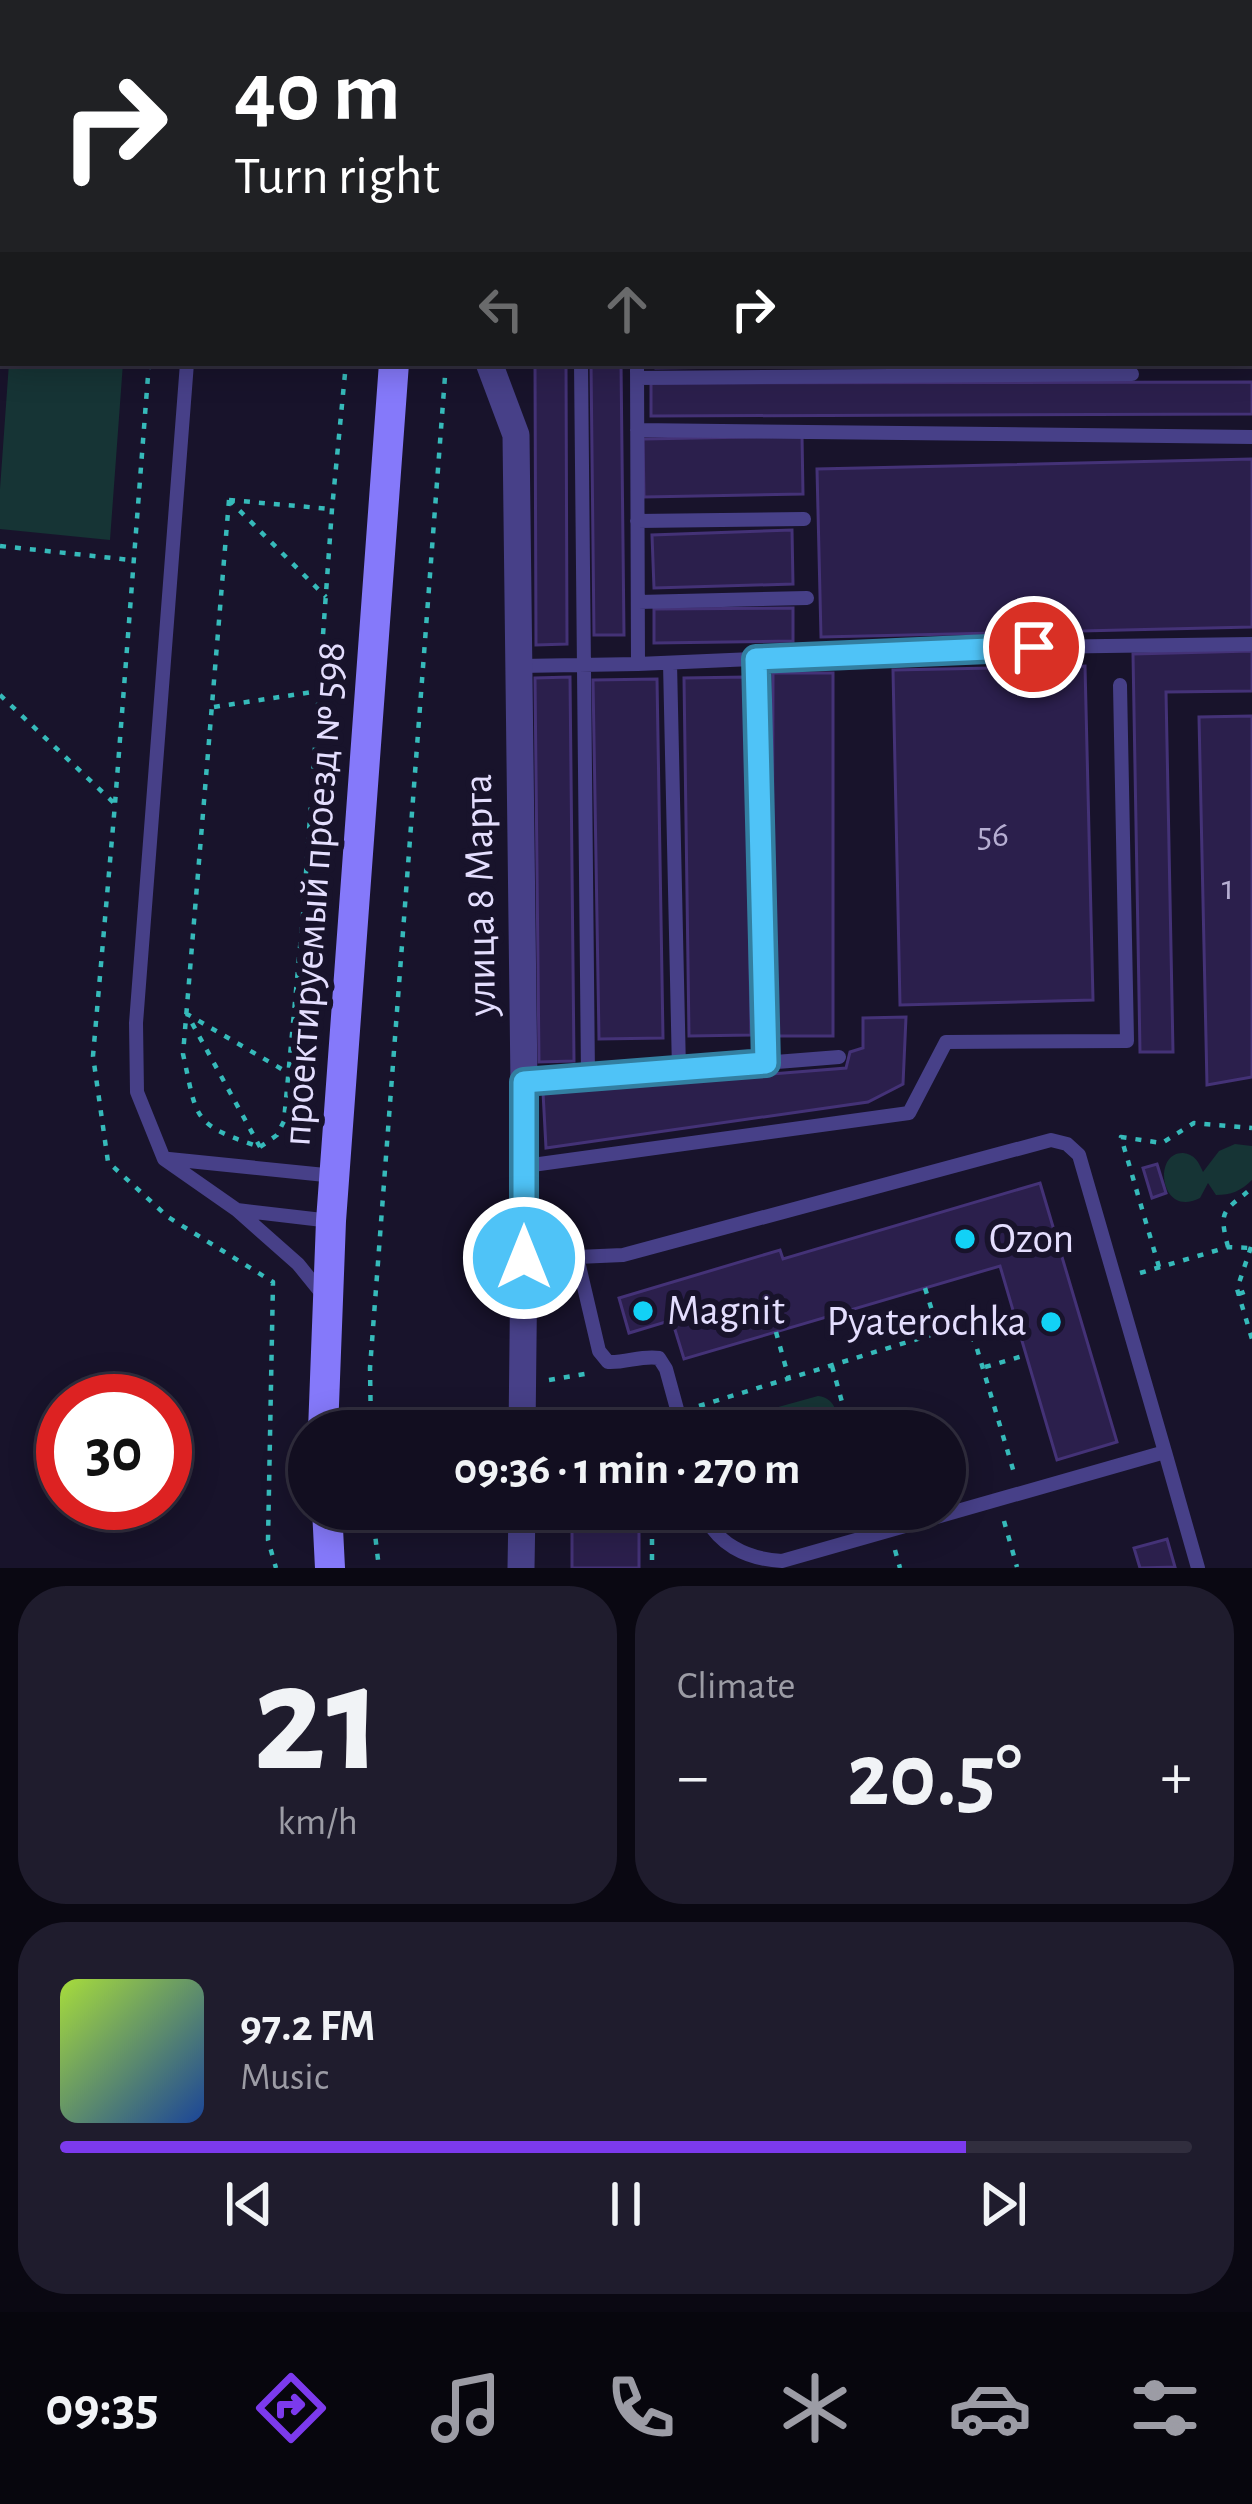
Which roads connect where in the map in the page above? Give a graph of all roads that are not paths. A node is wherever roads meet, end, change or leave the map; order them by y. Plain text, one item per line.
1 (187, 366) edge
2 (394, 366) edge
3 (490, 366) edge
4 (581, 366) edge
5 (637, 371) edge
6 (1132, 374) dead end
7 (637, 430) junction
8 (1252, 437) edge
9 (803, 519) dead end
10 (638, 521) junction
11 (807, 598) dead end
12 (638, 602) junction
13 (1252, 644) edge
14 (756, 659) junction
15 (670, 663) junction
16 (638, 664) junction
17 (585, 665) junction
18 (520, 666) junction
19 (1120, 686) dead end
20 (838, 1057) dead end
21 (766, 1063) junction
22 (679, 1070) junction
23 (588, 1077) junction
24 (524, 1082) junction
25 (164, 1159) junction
26 (525, 1166) junction
27 (334, 1176) junction
28 (237, 1210) junction
29 (331, 1221) junction
30 (577, 1257) junction
31 (524, 1258) junction
32 (326, 1298) junction
33 (323, 1410) edge
34 (522, 1410) edge
35 (677, 1410) edge
36 (1165, 1452) junction
37 (966, 1508) edge
38 (328, 1530) edge
39 (522, 1530) edge
40 (713, 1530) edge
41 (890, 1530) edge
42 (330, 1568) edge
43 (521, 1568) edge
44 (1198, 1568) edge

1 - 25 lane
2 - 27 street, проектируемый проезд № 598
3 - 18 street, улица 8 Марта
4 - 17 lane
5 - 6 lane
5 - 7 lane
7 - 8 lane
7 - 10 lane
9 - 10 lane
10 - 12 lane
11 - 12 lane
12 - 16 lane
13 - 14 lane
14 - 15 lane
14 - 21 lane
15 - 16 lane
15 - 22 lane
16 - 17 lane
17 - 18 lane
17 - 23 lane
18 - 24 street, улица 8 Марта
19 - 26 lane
20 - 21 lane
21 - 22 lane
22 - 23 lane
23 - 24 lane
24 - 26 street, улица 8 Марта
25 - 27 lane
25 - 28 lane
26 - 31 street, улица 8 Марта
27 - 29 street, проектируемый проезд № 598
28 - 29 lane
28 - 32 lane
29 - 32 street, проектируемый проезд № 598
30 - 31 lane
30 - 35 lane
30 - 36 lane
31 - 34 street, улица 8 Марта
32 - 33 street, проектируемый проезд № 598
36 - 37 lane
36 - 44 lane
38 - 42 street
39 - 43 street
40 - 41 lane

